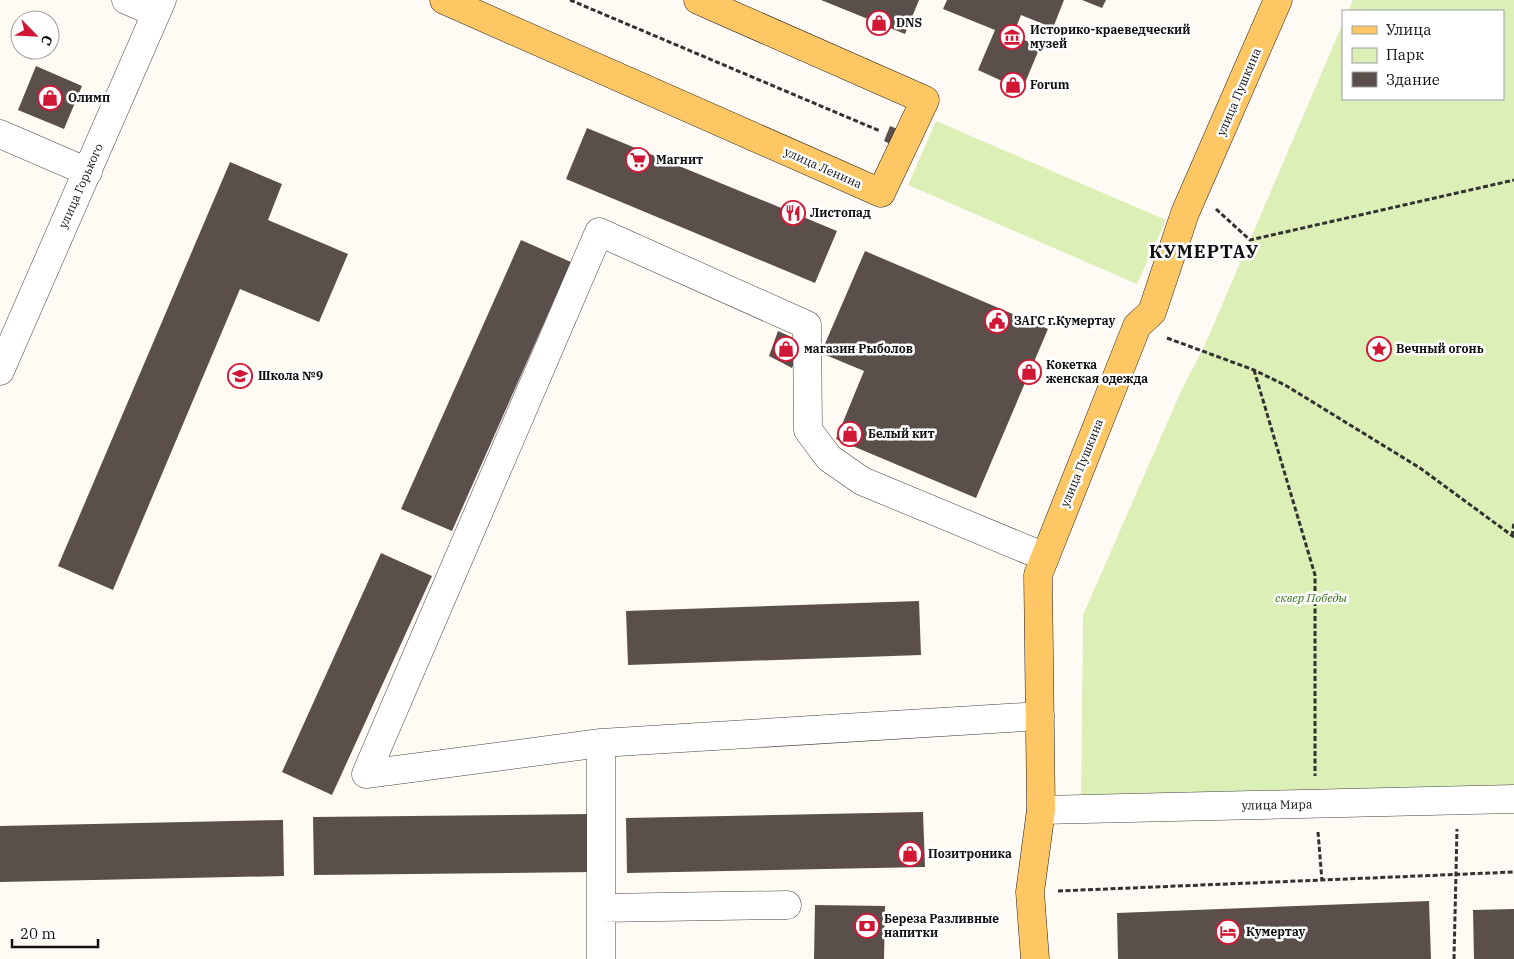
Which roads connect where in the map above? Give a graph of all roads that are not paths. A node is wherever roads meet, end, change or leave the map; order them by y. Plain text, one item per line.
1 (126, 0) edge
2 (444, 0) edge
3 (698, 0) edge
4 (1278, 0) edge
5 (159, 6) edge
6 (0, 134) edge
7 (88, 172) junction
8 (0, 370) edge
9 (1045, 557) junction
10 (1040, 716) junction
11 (601, 742) junction
12 (1514, 799) edge
13 (1040, 810) junction
14 (786, 904) dead end
15 (601, 908) junction
16 (601, 959) edge
17 (1035, 959) edge

1 - 5 street
2 - 3 main road, улица Ленина
4 - 9 main road, улица Пушкина
5 - 7 street, улица Горького
6 - 7 street
7 - 8 street, улица Горького
9 - 10 main road, улица Пушкина
9 - 11 street
10 - 11 street
10 - 13 main road, улица Пушкина
11 - 15 street
12 - 13 street, улица Мира
13 - 17 main road, улица Пушкина
14 - 15 street
15 - 16 street

